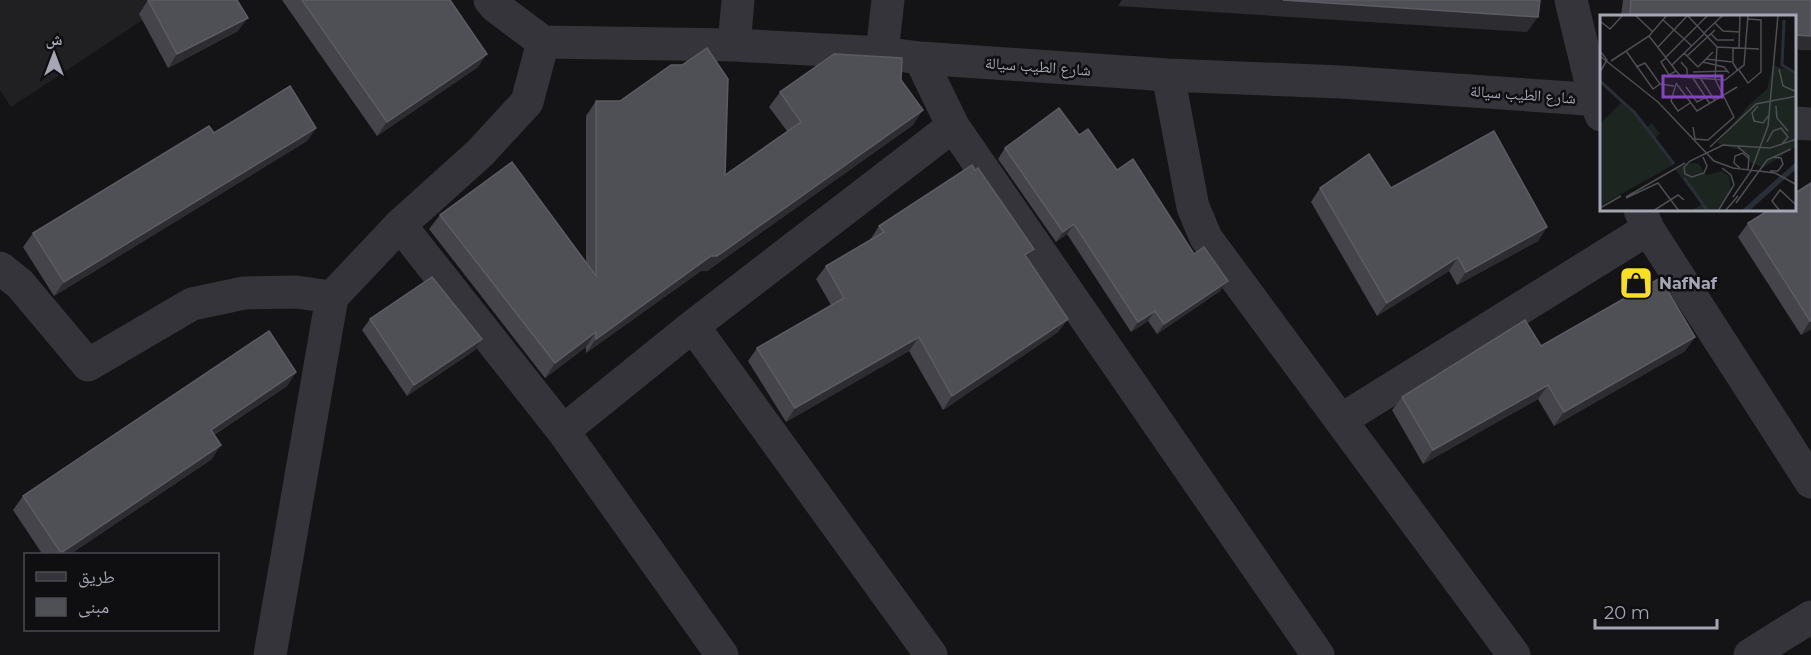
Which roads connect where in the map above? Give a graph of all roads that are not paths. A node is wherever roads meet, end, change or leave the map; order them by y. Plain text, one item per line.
1 (490, 0) edge
2 (738, 0) edge
3 (888, 0) edge
4 (1571, 0) edge
5 (543, 42) junction
6 (734, 45) junction
7 (882, 53) junction
8 (920, 58) junction
9 (1168, 75) junction
10 (1599, 105) edge
11 (1796, 123) edge
12 (1811, 124) edge
13 (953, 126) junction
14 (1644, 219) edge
15 (400, 225) junction
16 (0, 268) edge
17 (332, 297) junction
18 (693, 326) junction
19 (1341, 420) junction
20 (563, 430) junction
21 (1811, 482) edge
22 (1811, 617) edge
23 (1310, 652) edge
24 (270, 655) edge
25 (722, 655) edge
26 (931, 655) edge
27 (1514, 655) edge
28 (1750, 655) edge

1 - 5 street
2 - 6 street
3 - 7 street
4 - 10 street
5 - 6 street, شارع الطيب سيالة
5 - 15 street
6 - 7 street, شارع الطيب سيالة
7 - 8 street, شارع الطيب سيالة
8 - 9 street, شارع الطيب سيالة
8 - 13 street
9 - 10 street, شارع الطيب سيالة
9 - 19 street
11 - 12 street
13 - 18 street
13 - 23 street
14 - 19 street
14 - 21 street
15 - 17 street
15 - 20 street
16 - 17 street
17 - 24 street
18 - 20 street
18 - 26 street
19 - 27 street
20 - 25 street
22 - 28 street

